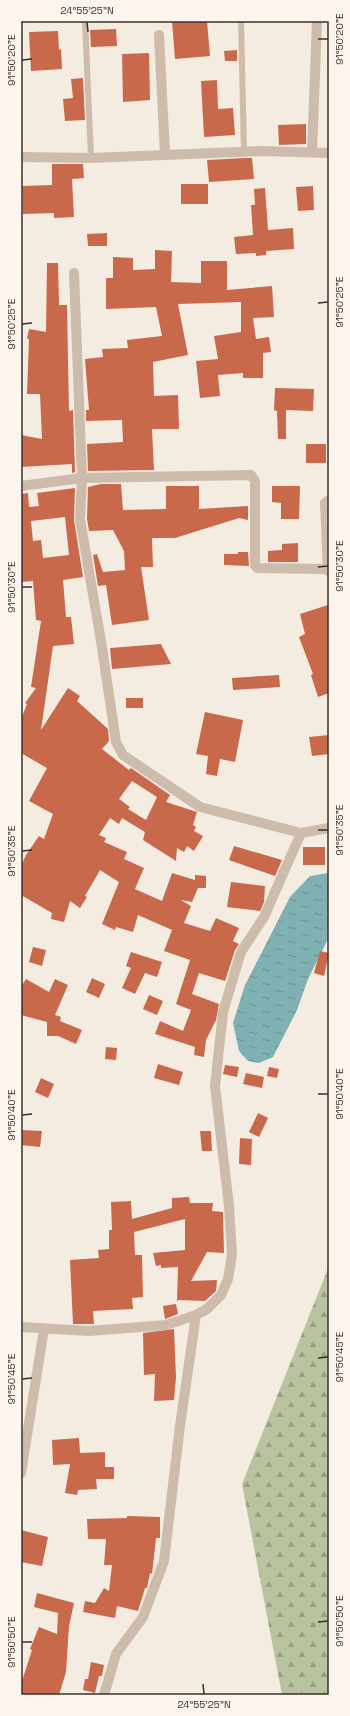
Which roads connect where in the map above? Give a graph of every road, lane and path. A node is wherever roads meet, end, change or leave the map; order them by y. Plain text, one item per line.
1 (85, 21) edge
2 (241, 21) edge
3 (317, 21) edge
4 (159, 35) dead end
5 (244, 152) junction
6 (312, 152) junction
7 (329, 153) edge
8 (165, 154) junction
9 (21, 157) edge
10 (91, 158) junction
11 (74, 273) dead end
12 (82, 478) junction
13 (21, 486) edge
14 (329, 500) edge
15 (328, 570) edge
16 (329, 828) edge
17 (301, 833) junction
18 (196, 1315) junction
19 (21, 1327) edge
20 (44, 1329) junction
21 (21, 1473) edge
22 (104, 1695) edge

1 - 10 lane
2 - 5 lane
3 - 6 street
4 - 8 street
5 - 6 street
5 - 8 street
6 - 7 street
8 - 10 street
9 - 10 street
11 - 12 street
12 - 13 street
12 - 15 street
12 - 17 street
14 - 15 street
16 - 17 street
17 - 18 street
18 - 20 street
18 - 22 street
19 - 20 street
20 - 21 street

